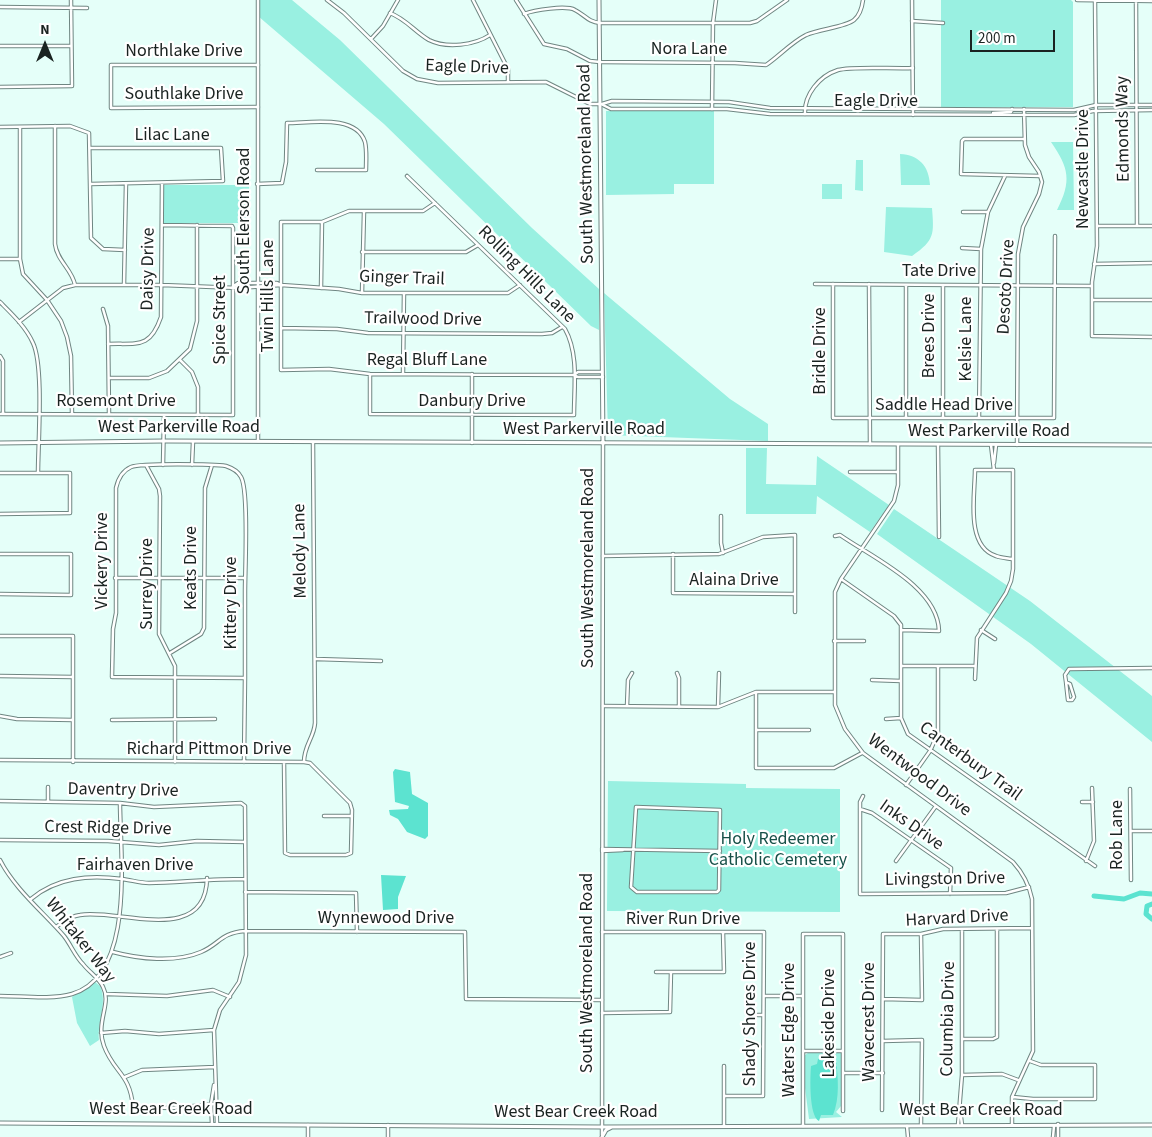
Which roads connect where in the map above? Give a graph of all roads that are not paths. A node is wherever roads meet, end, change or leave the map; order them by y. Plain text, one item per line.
1 (72, 0) edge
2 (258, 0) edge
3 (327, 0) edge
4 (398, 0) edge
5 (473, 0) edge
6 (516, 0) edge
7 (599, 0) edge
8 (716, 0) edge
9 (786, 0) edge
10 (864, 0) edge
11 (912, 0) edge
12 (1077, 1) edge
13 (1095, 1) edge
14 (1136, 1) edge
15 (1152, 1) edge
16 (0, 7) edge
17 (72, 7) junction
18 (87, 8) dead end
19 (390, 13) junction
20 (524, 14) junction
21 (912, 21) junction
22 (600, 23) junction
23 (713, 23) junction
24 (943, 23) dead end
25 (490, 35) junction
26 (371, 39) junction
27 (0, 46) edge
28 (71, 46) junction
29 (600, 62) junction
30 (714, 63) junction
31 (258, 65) junction
32 (913, 68) junction
33 (508, 82) junction
34 (0, 87) edge
35 (712, 102) junction
36 (601, 104) junction
37 (1096, 105) junction
38 (1137, 105) junction
39 (1152, 105) edge
40 (258, 107) junction
41 (111, 108) joint
42 (805, 108) junction
43 (862, 108) junction
44 (712, 109) junction
45 (913, 109) junction
46 (944, 109) junction
47 (1012, 109) junction
48 (1024, 109) junction
49 (1074, 110) junction
50 (1137, 110) junction
51 (1152, 110) edge
52 (1096, 111) junction
53 (805, 114) junction
54 (862, 114) junction
55 (984, 114) junction
56 (1024, 114) junction
57 (913, 115) junction
58 (944, 115) junction
59 (1074, 115) junction
60 (20, 126) junction
61 (55, 126) junction
62 (0, 127) edge
63 (1024, 139) junction
64 (90, 148) junction
65 (318, 170) dead end
66 (407, 176) dead end
67 (1005, 176) junction
68 (1040, 176) junction
69 (90, 184) junction
70 (126, 184) junction
71 (162, 184) junction
72 (257, 184) junction
73 (435, 203) junction
74 (364, 211) junction
75 (963, 212) dead end
76 (988, 212) junction
77 (322, 222) junction
78 (162, 225) junction
79 (197, 225) junction
80 (1097, 226) junction
81 (1138, 226) junction
82 (1152, 226) edge
83 (1055, 236) dead end
84 (478, 245) junction
85 (962, 248) dead end
86 (981, 249) junction
87 (125, 250) junction
88 (362, 252) junction
89 (0, 259) edge
90 (20, 259) junction
91 (1152, 263) edge
92 (1094, 264) junction
93 (258, 283) junction
94 (162, 284) junction
95 (815, 284) dead end
96 (833, 284) junction
97 (869, 284) junction
98 (906, 284) junction
99 (75, 285) junction
100 (124, 285) junction
101 (197, 285) junction
102 (520, 285) junction
103 (943, 285) junction
104 (980, 285) junction
105 (1016, 285) junction
106 (234, 286) junction
107 (281, 286) junction
108 (1054, 286) junction
109 (1092, 286) junction
110 (258, 287) junction
111 (321, 288) junction
112 (362, 292) junction
113 (404, 293) junction
114 (47, 300) junction
115 (1092, 300) junction
116 (1152, 300) edge
117 (0, 302) edge
118 (103, 309) dead end
119 (19, 322) junction
120 (563, 326) junction
121 (281, 328) junction
122 (404, 333) junction
123 (1152, 336) edge
124 (108, 344) junction
125 (0, 356) edge
126 (180, 360) junction
127 (281, 370) joint
128 (370, 374) junction
129 (403, 374) junction
130 (472, 374) junction
131 (574, 375) junction
132 (603, 375) junction
133 (2, 378) edge
134 (109, 378) junction
135 (109, 413) junction
136 (1, 414) edge
137 (38, 414) junction
138 (233, 414) joint
139 (72, 415) junction
140 (164, 415) junction
141 (198, 415) junction
142 (472, 415) junction
143 (574, 416) joint
144 (833, 418) joint
145 (870, 418) junction
146 (906, 418) junction
147 (943, 418) junction
148 (980, 418) junction
149 (1017, 418) junction
150 (164, 441) junction
151 (0, 442) edge
152 (38, 442) junction
153 (193, 442) junction
154 (258, 442) junction
155 (313, 443) junction
156 (472, 443) junction
157 (603, 444) junction
158 (870, 444) junction
159 (898, 445) junction
160 (994, 445) junction
161 (1018, 445) junction
162 (1152, 445) edge
163 (938, 446) junction
164 (146, 465) junction
165 (163, 465) junction
166 (192, 465) junction
167 (212, 465) junction
168 (994, 470) junction
169 (850, 472) dead end
170 (898, 472) junction
171 (0, 473) edge
172 (38, 473) junction
173 (0, 514) edge
174 (721, 516) dead end
175 (836, 536) dead end
176 (939, 537) dead end
177 (861, 550) junction
178 (723, 553) junction
179 (0, 554) edge
180 (673, 554) junction
181 (603, 556) junction
182 (1012, 559) junction
183 (160, 577) junction
184 (205, 577) junction
185 (115, 578) junction
186 (245, 578) junction
187 (841, 579) junction
188 (0, 594) edge
189 (795, 594) junction
190 (795, 612) dead end
191 (901, 630) junction
192 (981, 630) junction
193 (0, 636) edge
194 (995, 640) dead end
195 (834, 641) junction
196 (864, 641) dead end
197 (170, 653) junction
198 (316, 660) junction
199 (381, 661) dead end
200 (901, 666) junction
201 (938, 666) junction
202 (974, 666) junction
203 (1152, 668) edge
204 (632, 673) dead end
205 (719, 673) dead end
206 (677, 674) dead end
207 (0, 676) edge
208 (73, 677) junction
209 (175, 677) junction
210 (245, 678) junction
211 (975, 678) dead end
212 (872, 680) dead end
213 (901, 681) junction
214 (1066, 682) junction
215 (756, 692) junction
216 (834, 692) junction
217 (603, 706) junction
218 (627, 706) junction
219 (679, 707) junction
220 (718, 707) junction
221 (0, 716) edge
222 (901, 718) junction
223 (175, 719) junction
224 (215, 719) dead end
225 (886, 719) dead end
226 (73, 720) junction
227 (112, 720) dead end
228 (757, 730) junction
229 (809, 730) dead end
230 (930, 751) junction
231 (862, 753) junction
232 (0, 760) edge
233 (73, 762) junction
234 (175, 762) junction
235 (244, 762) junction
236 (284, 762) junction
237 (304, 762) junction
238 (906, 785) junction
239 (48, 787) dead end
240 (1092, 788) dead end
241 (1130, 789) dead end
242 (863, 796) dead end
243 (0, 801) edge
244 (48, 802) junction
245 (1082, 802) dead end
246 (1093, 802) junction
247 (120, 803) junction
248 (936, 806) junction
249 (860, 808) junction
250 (324, 816) dead end
251 (352, 816) junction
252 (1152, 830) edge
253 (1130, 831) junction
254 (0, 840) edge
255 (911, 840) junction
256 (120, 841) junction
257 (245, 842) junction
258 (602, 850) junction
259 (632, 850) junction
260 (720, 851) junction
261 (0, 860) edge
262 (896, 861) dead end
263 (1086, 861) junction
264 (1095, 866) dead end
265 (206, 878) junction
266 (121, 879) junction
267 (245, 879) junction
268 (1130, 880) dead end
269 (1029, 887) junction
270 (245, 892) junction
271 (950, 894) junction
272 (31, 899) junction
273 (120, 916) junction
274 (56, 927) junction
275 (1032, 928) junction
276 (996, 929) junction
277 (962, 930) junction
278 (245, 931) junction
279 (357, 932) junction
280 (602, 932) junction
281 (723, 932) junction
282 (764, 932) joint
283 (803, 934) joint
284 (883, 934) joint
285 (921, 934) junction
286 (112, 952) junction
287 (11, 953) dead end
288 (0, 957) edge
289 (656, 972) dead end
290 (671, 972) junction
291 (96, 978) junction
292 (106, 994) junction
293 (0, 996) edge
294 (764, 996) junction
295 (803, 996) junction
296 (230, 997) junction
297 (602, 1000) junction
298 (883, 1000) junction
299 (602, 1013) junction
300 (752, 1015) dead end
301 (764, 1015) junction
302 (214, 1030) junction
303 (101, 1033) junction
304 (962, 1039) junction
305 (883, 1040) junction
306 (803, 1051) junction
307 (843, 1051) junction
308 (1030, 1061) junction
309 (724, 1066) dead end
310 (215, 1067) junction
311 (843, 1073) junction
312 (883, 1073) junction
313 (962, 1075) junction
314 (125, 1077) junction
315 (215, 1079) junction
316 (1018, 1080) junction
317 (724, 1096) junction
318 (1012, 1096) junction
319 (211, 1104) junction
320 (216, 1104) junction
321 (882, 1110) dead end
322 (843, 1111) dead end
323 (0, 1123) edge
324 (212, 1124) junction
325 (217, 1124) junction
326 (308, 1124) junction
327 (907, 1124) junction
328 (922, 1124) junction
329 (1012, 1124) junction
330 (1054, 1124) junction
331 (1058, 1124) junction
332 (388, 1125) junction
333 (960, 1125) junction
334 (1152, 1125) edge
335 (616, 1126) junction
336 (724, 1126) junction
337 (803, 1126) junction
338 (602, 1127) junction
339 (308, 1137) edge
340 (388, 1137) edge
341 (602, 1137) edge
342 (908, 1137) edge
343 (1053, 1137) edge
344 (1058, 1137) edge

1 - 17 street
2 - 31 street, South Elerson Road
3 - 26 street, Eagle Drive
4 - 19 street
5 - 25 street
6 - 20 street, Nora Lane
7 - 22 main road, South Westmoreland Road
8 - 23 street
9 - 23 street
10 - 30 street, Nora Lane
11 - 21 street
12 - 13 street
13 - 14 street
13 - 37 street, Newcastle Drive
14 - 15 street
14 - 38 street, Edmonds Way
16 - 17 street
17 - 18 street
17 - 28 street
19 - 25 street
19 - 26 street
20 - 22 street
20 - 29 street, Nora Lane
21 - 24 street
21 - 32 street
22 - 23 street
22 - 29 main road, South Westmoreland Road
23 - 30 street
25 - 33 street
26 - 33 street, Eagle Drive
27 - 28 street
28 - 34 street
29 - 30 street, Nora Lane
29 - 36 main road, South Westmoreland Road
30 - 35 street
31 - 40 street, South Elerson Road
31 - 41 street, Northlake Drive
32 - 42 street
32 - 45 street
33 - 36 street, Eagle Drive
35 - 36 street, Eagle Drive
35 - 42 street, Eagle Drive
35 - 44 street
36 - 44 street, Eagle Drive
36 - 132 main road, South Westmoreland Road
37 - 38 street, Eagle Drive
37 - 49 street, Eagle Drive
37 - 52 street, Newcastle Drive
38 - 39 street, Eagle Drive
38 - 50 street, Edmonds Way
40 - 41 street, Southlake Drive
40 - 72 street, South Elerson Road
42 - 43 street, Eagle Drive
42 - 53 street
43 - 45 street, Eagle Drive
43 - 54 street
44 - 53 street, Eagle Drive
45 - 46 street, Eagle Drive
45 - 57 street
46 - 47 street, Eagle Drive
46 - 58 street
47 - 48 street, Eagle Drive
47 - 55 street
48 - 49 street, Eagle Drive
48 - 56 street
49 - 59 street
50 - 51 street, Eagle Drive
50 - 52 street, Eagle Drive
50 - 81 street, Edmonds Way
52 - 59 street, Eagle Drive
52 - 80 street, Newcastle Drive
53 - 54 street, Eagle Drive
54 - 57 street, Eagle Drive
55 - 56 street, Eagle Drive
55 - 58 street, Eagle Drive
56 - 59 street, Eagle Drive
56 - 63 street
57 - 58 street, Eagle Drive
60 - 61 street
60 - 62 street
60 - 90 street
61 - 64 street
61 - 99 street
63 - 67 street
63 - 68 street
64 - 69 street
64 - 71 street, Lilac Lane
65 - 72 street
66 - 73 street, Rolling Hills Lane
67 - 68 street
67 - 76 street, Kelsie Lane
68 - 105 street, Desoto Drive
69 - 70 street
69 - 87 street
70 - 71 street
70 - 87 street
71 - 78 street, Daisy Drive
72 - 93 street, South Elerson Road
73 - 74 street
73 - 84 street, Rolling Hills Lane
74 - 77 street
74 - 88 street
75 - 76 street
76 - 86 street, Kelsie Lane
77 - 107 street, Twin Hills Lane
77 - 111 street
78 - 79 street
78 - 94 street, Daisy Drive
79 - 101 street
79 - 106 street, Spice Street
80 - 81 street
80 - 92 street, Newcastle Drive
81 - 82 street
83 - 108 street
84 - 88 street
84 - 102 street, Rolling Hills Lane
85 - 86 street
86 - 104 street, Kelsie Lane
87 - 100 street
88 - 112 street
89 - 90 street
90 - 114 street
91 - 92 street
92 - 109 street, Newcastle Drive
93 - 106 street, Ginger Trail
93 - 107 street, Ginger Trail
93 - 110 street, South Elerson Road
94 - 100 street, Ginger Trail
94 - 101 street, Ginger Trail
94 - 124 street, Daisy Drive
95 - 96 street, Tate Drive
96 - 97 street, Tate Drive
96 - 144 street, Bridle Drive
97 - 98 street, Tate Drive
97 - 145 street
98 - 103 street, Tate Drive
98 - 146 street
99 - 100 street, Ginger Trail
99 - 114 street, Ginger Trail
101 - 106 street, Ginger Trail
101 - 126 street
102 - 113 street, Ginger Trail
102 - 120 street, Rolling Hills Lane
103 - 104 street, Tate Drive
103 - 147 street, Brees Drive
104 - 105 street, Tate Drive
104 - 148 street, Kelsie Lane
105 - 108 street, Tate Drive
105 - 149 street, Desoto Drive
106 - 110 street, Ginger Trail
106 - 138 street, Spice Street
107 - 110 street, Ginger Trail
107 - 111 street, Ginger Trail
107 - 121 street, Twin Hills Lane
108 - 109 street, Tate Drive
108 - 149 street, Saddle Head Drive
109 - 115 street, Newcastle Drive
110 - 154 street, South Elerson Road
111 - 112 street, Ginger Trail
112 - 113 street, Ginger Trail
113 - 122 street
114 - 119 street, Ginger Trail
114 - 139 street
115 - 116 street
115 - 123 street, Newcastle Drive
117 - 119 street
118 - 124 street
119 - 137 street
120 - 122 street, Trailwood Drive
120 - 131 street, Rolling Hills Lane
121 - 122 street, Trailwood Drive
121 - 127 street, Twin Hills Lane
122 - 129 street
124 - 134 street
125 - 133 street
126 - 134 street
126 - 141 street
127 - 128 street, Regal Bluff Lane
128 - 129 street, Regal Bluff Lane
128 - 142 street, Danbury Drive
129 - 130 street, Regal Bluff Lane
130 - 131 street, Regal Bluff Lane
130 - 142 street
131 - 132 street, Regal Bluff Lane
131 - 143 street, Rolling Hills Lane
132 - 157 main road, South Westmoreland Road
133 - 136 street
134 - 135 street
135 - 139 street, Rosemont Drive
135 - 140 street, Rosemont Drive
136 - 137 street, Rosemont Drive
137 - 139 street, Rosemont Drive
137 - 152 street
138 - 141 street, Rosemont Drive
140 - 141 street, Rosemont Drive
140 - 150 street
142 - 143 street, Danbury Drive
142 - 156 street
144 - 145 street, Saddle Head Drive
145 - 146 street, Saddle Head Drive
145 - 158 street
146 - 147 street, Saddle Head Drive
147 - 148 street, Saddle Head Drive
148 - 149 street, Saddle Head Drive
149 - 161 street, Desoto Drive
150 - 152 main road, West Parkerville Road
150 - 153 main road, West Parkerville Road
150 - 165 street
151 - 152 main road, West Parkerville Road
152 - 172 street
153 - 154 main road, West Parkerville Road
153 - 166 street
154 - 155 main road, West Parkerville Road
155 - 156 main road, West Parkerville Road
155 - 198 street, Melody Lane
156 - 157 main road, West Parkerville Road
157 - 158 main road, West Parkerville Road
157 - 181 street, South Westmoreland Road
158 - 159 main road, West Parkerville Road
159 - 163 main road, West Parkerville Road
159 - 170 street, Wentwood Drive
160 - 161 main road, West Parkerville Road
160 - 163 main road, West Parkerville Road
160 - 168 street
161 - 162 main road, West Parkerville Road
163 - 176 street
164 - 165 street, Kittery Drive
164 - 183 street, Surrey Drive
164 - 185 street, Vickery Drive
165 - 166 street, Kittery Drive
166 - 167 street, Kittery Drive
167 - 184 street, Keats Drive
167 - 186 street, Kittery Drive
168 - 182 street
168 - 182 street
169 - 170 street
170 - 177 street, Wentwood Drive
171 - 172 street
172 - 173 street
174 - 178 street
175 - 177 street
177 - 187 street, Wentwood Drive
177 - 191 street
178 - 180 street
178 - 189 street
179 - 188 street
180 - 181 street
180 - 189 street, Alaina Drive
181 - 217 street, South Westmoreland Road
182 - 192 street
183 - 184 street
183 - 185 street
183 - 197 street, Surrey Drive
184 - 186 street
184 - 197 street, Keats Drive
185 - 209 street, Vickery Drive
186 - 210 street, Kittery Drive
187 - 191 street
187 - 195 street, Wentwood Drive
189 - 190 street
191 - 200 street, Canterbury Trail
192 - 194 street
192 - 202 street
193 - 208 street
195 - 196 street
195 - 216 street, Wentwood Drive
197 - 209 street, Surrey Drive
198 - 199 street
198 - 237 street, Melody Lane
200 - 201 street
200 - 213 street, Canterbury Trail
201 - 202 street
201 - 230 street
202 - 211 street
203 - 214 street
204 - 218 street
205 - 220 street
206 - 219 street
207 - 208 street
208 - 226 street
209 - 210 street
209 - 223 street, Surrey Drive
210 - 235 street, Kittery Drive
212 - 213 street
213 - 222 street, Canterbury Trail
214 - 214 street
215 - 216 street
215 - 220 street
215 - 228 street
216 - 231 street, Wentwood Drive
217 - 218 street
217 - 258 street, South Westmoreland Road
218 - 219 street
219 - 220 street
221 - 226 street
222 - 225 street
222 - 230 street, Canterbury Trail
223 - 224 street
223 - 227 street
223 - 234 street, Surrey Drive
226 - 233 street
228 - 229 street
228 - 231 street
230 - 238 street
230 - 263 street, Canterbury Trail
231 - 238 street, Wentwood Drive
232 - 233 street, Richard Pittmon Drive
233 - 234 street, Richard Pittmon Drive
234 - 235 street, Richard Pittmon Drive
235 - 236 street, Richard Pittmon Drive
236 - 237 street, Richard Pittmon Drive
236 - 251 street, Richard Pittmon Drive
237 - 251 street, Richard Pittmon Drive
238 - 248 street, Wentwood Drive
239 - 244 street
240 - 246 street
241 - 253 street, Rob Lane
242 - 249 street
243 - 244 street, Daventry Drive
244 - 247 street, Daventry Drive
245 - 246 street
246 - 263 street
247 - 256 street
247 - 257 street, Daventry Drive
248 - 255 street
248 - 269 street, Wentwood Drive
249 - 255 street, Inks Drive
249 - 271 street, Livingston Drive
250 - 251 street
252 - 253 street
253 - 268 street, Rob Lane
254 - 256 street, Crest Ridge Drive
255 - 262 street
255 - 271 street, Inks Drive
256 - 257 street, Crest Ridge Drive
256 - 266 street
257 - 267 street
258 - 259 street
258 - 280 street, South Westmoreland Road
259 - 260 street
259 - 260 street
259 - 260 street
261 - 272 street, Whitaker Way
263 - 264 street, Canterbury Trail
265 - 266 street, Fairhaven Drive
265 - 267 street, Fairhaven Drive
265 - 273 street
266 - 272 street, Fairhaven Drive
266 - 273 street
267 - 270 street
269 - 271 street, Livingston Drive
269 - 275 street, Wentwood Drive
270 - 278 street
270 - 279 street
272 - 274 street, Whitaker Way
273 - 274 street
273 - 286 street
274 - 291 street, Whitaker Way
275 - 276 street, Harvard Drive
275 - 308 street, Wentwood Drive
276 - 277 street, Harvard Drive
276 - 304 street
277 - 285 street, Harvard Drive
277 - 304 street, Columbia Drive
278 - 279 street, Wynnewood Drive
278 - 286 street, Wynnewood Drive
278 - 296 street
279 - 297 street, Wynnewood Drive
280 - 281 street, River Run Drive
280 - 297 street, South Westmoreland Road
281 - 282 street, River Run Drive
281 - 290 street
282 - 294 street, Shady Shores Drive
283 - 295 street, Waters Edge Drive
283 - 307 street, Lakeside Drive
284 - 285 street, Harvard Drive
284 - 298 street, Wavecrest Drive
285 - 298 street
286 - 291 street
287 - 288 street
289 - 290 street
290 - 299 street
291 - 292 street, Whitaker Way
291 - 293 street
292 - 296 street
292 - 303 street, Whitaker Way
294 - 295 street
294 - 301 street, Shady Shores Drive
295 - 306 street, Waters Edge Drive
296 - 302 street
297 - 299 street, South Westmoreland Road
298 - 305 street, Wavecrest Drive
299 - 338 street, South Westmoreland Road
300 - 301 street
301 - 317 street, Shady Shores Drive
302 - 303 street
302 - 310 street
303 - 314 street, Whitaker Way
304 - 313 street, Columbia Drive
305 - 312 street, Wavecrest Drive
305 - 328 street
306 - 307 street
306 - 337 street, Waters Edge Drive
307 - 311 street, Lakeside Drive
308 - 316 street
308 - 318 street
309 - 317 street
310 - 314 street
310 - 315 street
311 - 312 street
311 - 322 street, Lakeside Drive
312 - 321 street, Wavecrest Drive
313 - 316 street
313 - 333 street, Columbia Drive
314 - 319 street, Whitaker Way
315 - 319 street
315 - 320 street
316 - 318 street
317 - 336 street
318 - 329 street
319 - 320 street, Whitaker Way
319 - 324 street
320 - 325 street
323 - 324 main road, West Bear Creek Road
324 - 325 main road, West Bear Creek Road
325 - 326 main road, West Bear Creek Road
326 - 332 main road, West Bear Creek Road
326 - 339 street
327 - 328 main road, West Bear Creek Road
327 - 337 main road, West Bear Creek Road
327 - 342 street
328 - 333 main road, West Bear Creek Road
329 - 330 main road, West Bear Creek Road
329 - 333 main road, West Bear Creek Road
330 - 331 main road, West Bear Creek Road
330 - 343 street
331 - 334 main road, West Bear Creek Road
331 - 344 street
332 - 338 main road, West Bear Creek Road
332 - 340 street
335 - 336 main road, West Bear Creek Road
335 - 338 main road, West Bear Creek Road
335 - 341 main road
336 - 337 main road, West Bear Creek Road
338 - 341 street, South Westmoreland Road

